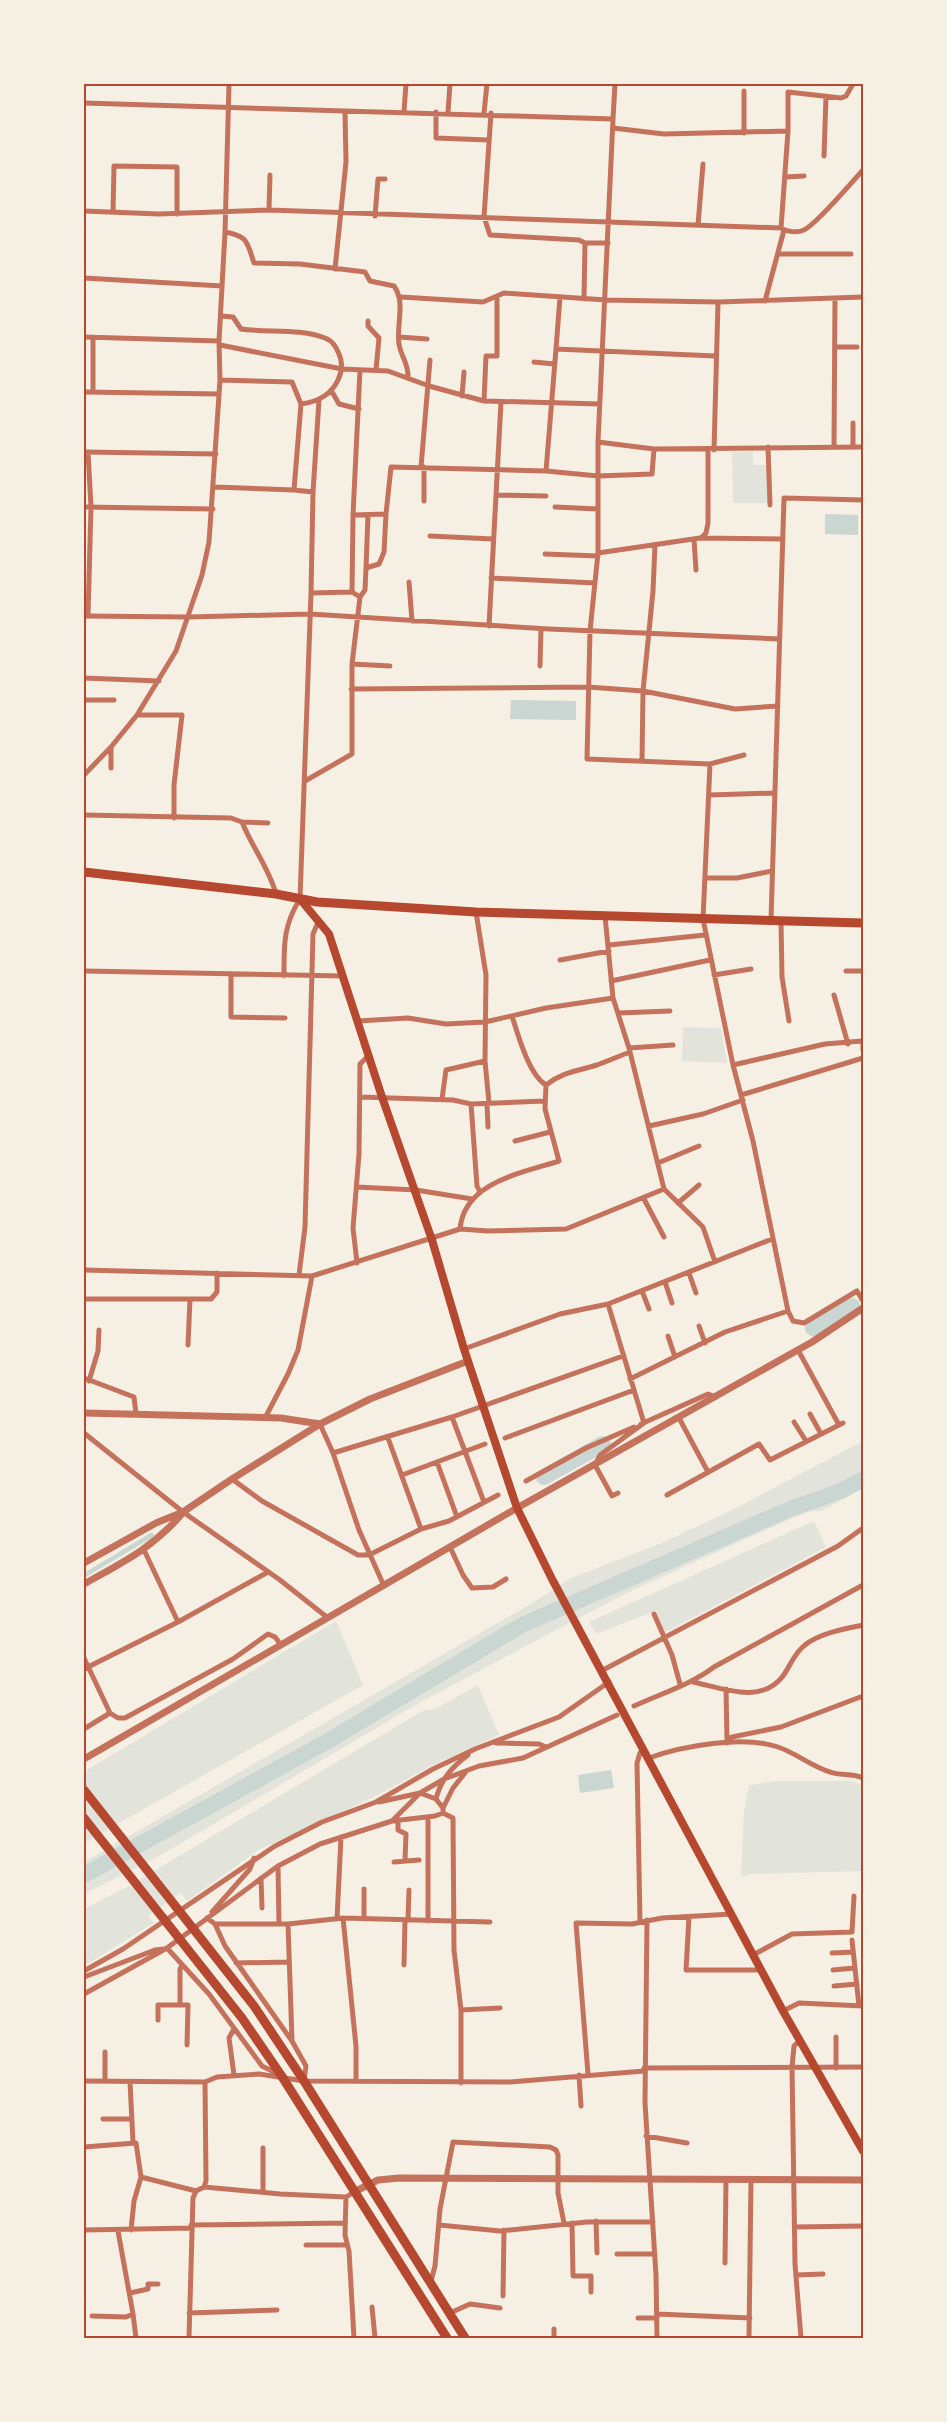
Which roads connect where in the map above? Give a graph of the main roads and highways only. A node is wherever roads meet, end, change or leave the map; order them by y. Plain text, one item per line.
1 (84, 872) edge
2 (300, 899) junction
3 (863, 923) edge
4 (84, 1790) edge
5 (84, 1818) edge
6 (863, 2151) edge
7 (447, 2338) edge
8 (466, 2338) edge

1 - 2 highway
2 - 3 highway
2 - 6 main road
4 - 8 highway
5 - 7 highway

